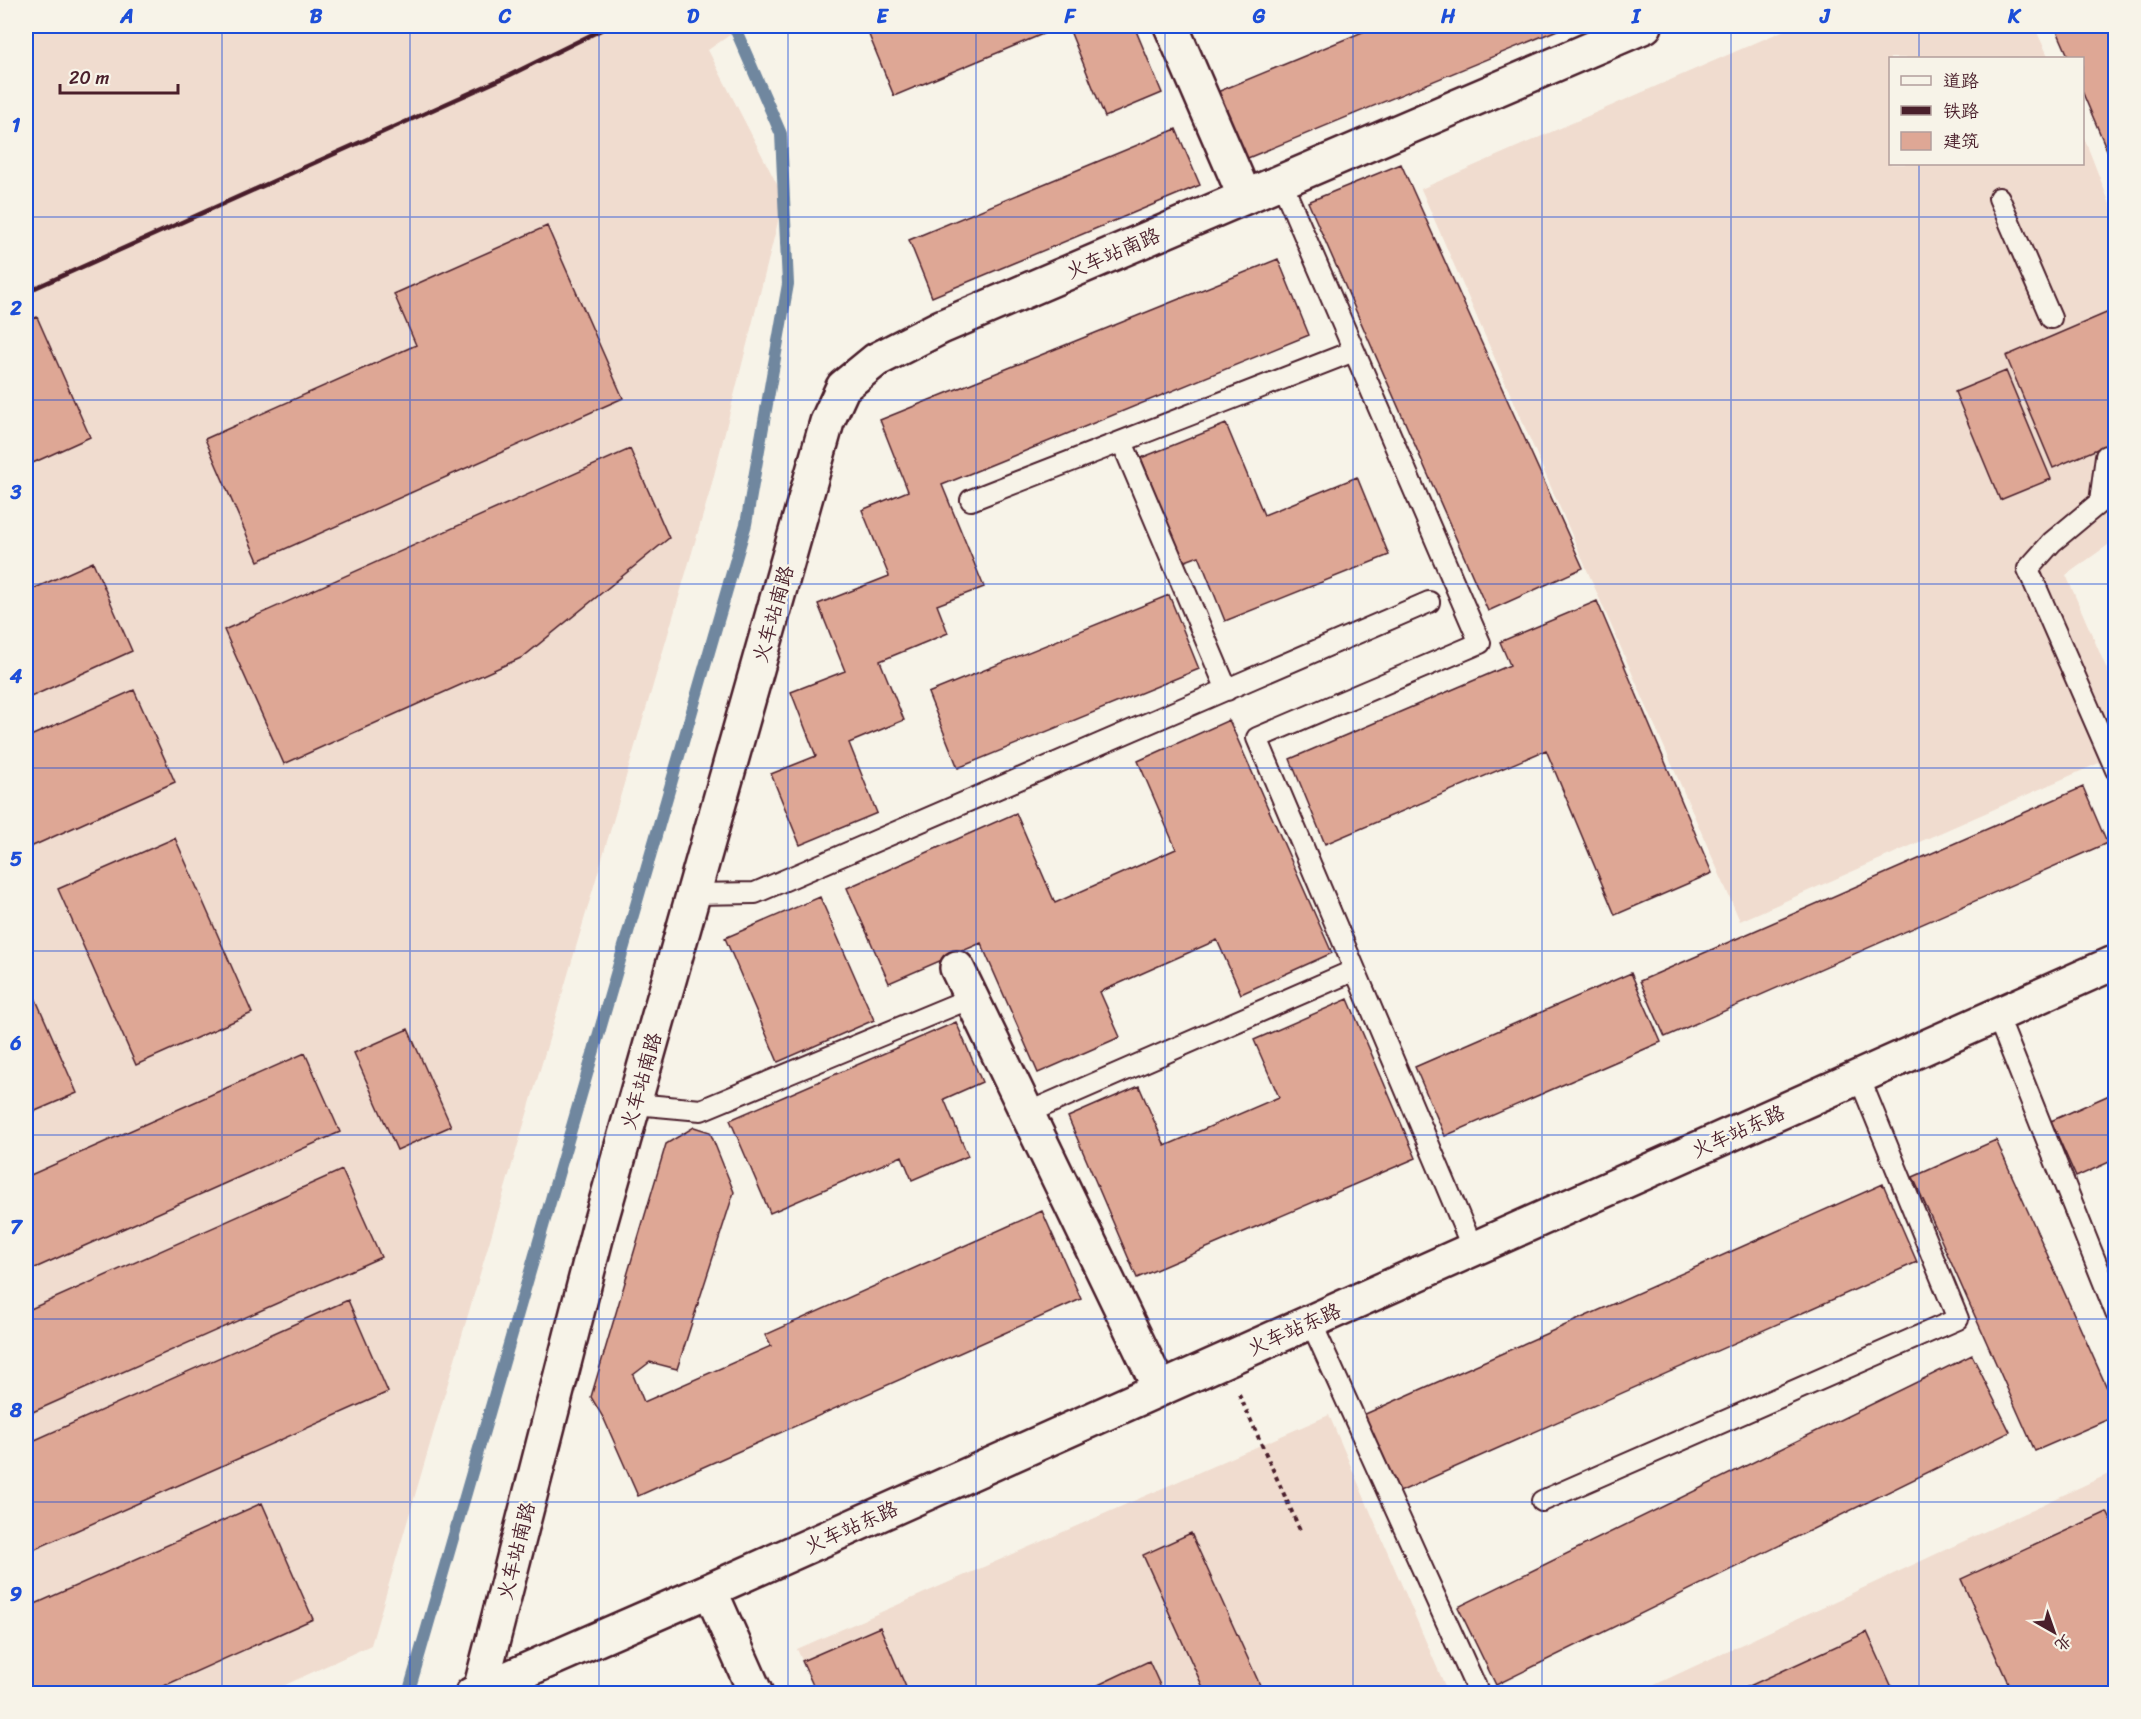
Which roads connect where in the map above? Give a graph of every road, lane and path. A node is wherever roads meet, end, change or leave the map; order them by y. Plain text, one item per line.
1 (1171, 26) edge
2 (1645, 26) edge
3 (1281, 181) junction
4 (1245, 197) junction
5 (1999, 198) dead end
6 (2051, 318) dead end
7 (1354, 351) junction
8 (1122, 442) junction
9 (2106, 456) dead end
10 (970, 500) dead end
11 (1429, 603) dead end
12 (1227, 690) junction
13 (2115, 770) edge
14 (694, 894) junction
15 (2115, 962) edge
16 (957, 968) dead end
17 (1355, 970) junction
18 (972, 998) junction
19 (1997, 1015) junction
20 (1859, 1077) junction
21 (635, 1104) junction
22 (1027, 1113) junction
23 (1473, 1249) junction
24 (2115, 1313) edge
25 (1311, 1322) junction
26 (1160, 1389) junction
27 (1240, 1397) dead end
28 (1542, 1501) dead end
29 (1300, 1530) dead end
30 (710, 1590) junction
31 (477, 1692) edge
32 (756, 1694) edge
33 (1479, 1694) edge

1 - 4 street
2 - 3 street, 火车站南路
3 - 4 street, 火车站南路
3 - 7 lane
4 - 14 street, 火车站南路
5 - 6 lane
7 - 8 lane
7 - 17 lane
8 - 10 lane
8 - 12 lane
9 - 13 lane
11 - 12 lane
12 - 14 lane
14 - 21 street, 火车站南路
15 - 19 street, 火车站东路
16 - 18 street
17 - 22 lane
17 - 23 lane
18 - 21 lane
18 - 22 street
19 - 20 street, 火车站东路
19 - 24 lane
20 - 23 street, 火车站东路
20 - 28 lane
21 - 31 street, 火车站南路
22 - 26 street
23 - 25 street, 火车站东路
25 - 26 street, 火车站东路
25 - 33 lane
26 - 30 street, 火车站东路
27 - 29 path
30 - 31 street, 火车站东路
30 - 32 street

